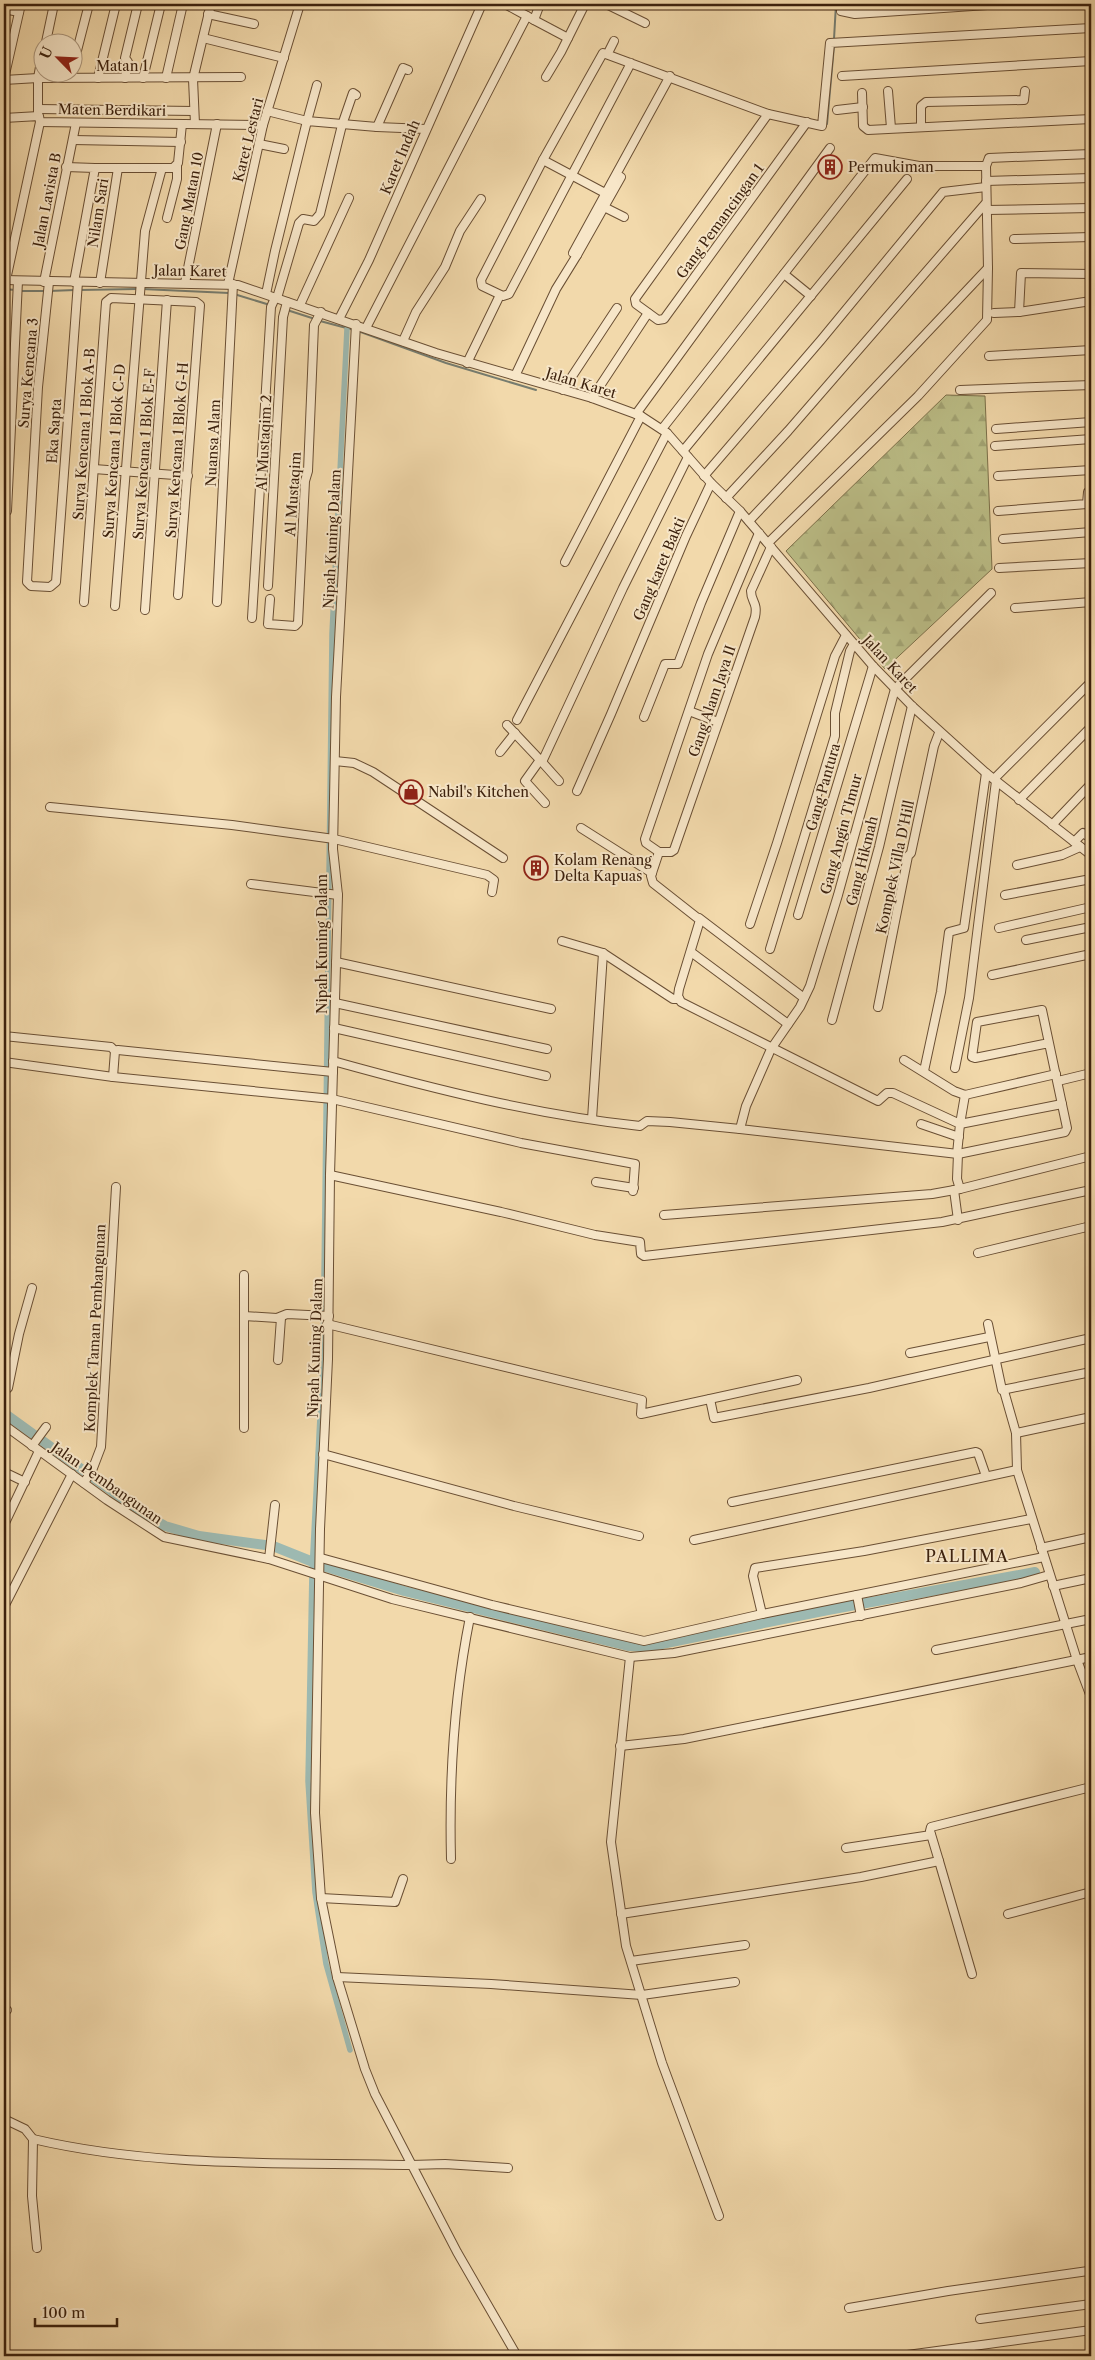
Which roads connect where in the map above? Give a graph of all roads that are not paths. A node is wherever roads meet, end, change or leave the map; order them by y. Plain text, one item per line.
1 (54, 4) edge
2 (88, 4) edge
3 (116, 4) edge
4 (138, 4) edge
5 (161, 4) edge
6 (183, 4) edge
7 (211, 4) edge
8 (300, 4) edge
9 (482, 4) edge
10 (505, 4) edge
11 (540, 4) edge
12 (585, 4) edge
13 (606, 4) edge
14 (627, 4) edge
15 (1002, 4) edge
16 (20, 8) edge
17 (4, 9) edge
18 (841, 11) dead end
19 (624, 12) junction
20 (208, 14) junction
21 (530, 18) junction
22 (645, 23) dead end
23 (254, 24) dead end
24 (1091, 28) edge
25 (48, 32) edge
26 (82, 32) edge
27 (203, 38) junction
28 (568, 38) junction
29 (614, 40) dead end
30 (608, 54) junction
31 (284, 58) junction
32 (1091, 61) edge
33 (631, 63) junction
34 (408, 70) dead end
35 (82, 76) edge
36 (670, 76) junction
37 (842, 76) dead end
38 (241, 77) dead end
39 (546, 77) dead end
40 (32, 78) edge
41 (98, 78) junction
42 (124, 78) junction
43 (143, 78) junction
44 (166, 78) junction
45 (4, 79) edge
46 (194, 79) junction
47 (38, 82) edge
48 (316, 85) dead end
49 (888, 91) dead end
50 (1025, 91) dead end
51 (862, 93) dead end
52 (356, 94) dead end
53 (862, 107) junction
54 (837, 110) dead end
55 (194, 111) junction
56 (267, 111) junction
57 (768, 114) junction
58 (39, 116) junction
59 (4, 118) edge
60 (1091, 119) edge
61 (307, 120) junction
62 (807, 122) junction
63 (76, 123) junction
64 (182, 124) junction
65 (195, 124) junction
66 (217, 124) junction
67 (263, 125) junction
68 (342, 125) junction
69 (921, 126) junction
70 (377, 127) junction
71 (891, 128) junction
72 (426, 129) junction
73 (72, 140) junction
74 (181, 142) junction
75 (259, 144) junction
76 (830, 148) dead end
77 (284, 149) dead end
78 (1091, 154) edge
79 (543, 160) junction
80 (177, 166) junction
81 (986, 166) junction
82 (66, 167) junction
83 (96, 168) junction
84 (118, 168) junction
85 (162, 168) junction
86 (571, 176) junction
87 (621, 177) dead end
88 (1091, 178) edge
89 (907, 179) dead end
90 (986, 184) junction
91 (604, 192) junction
92 (349, 198) dead end
93 (481, 199) dead end
94 (604, 207) junction
95 (986, 207) junction
96 (1091, 208) edge
97 (624, 217) dead end
98 (166, 218) dead end
99 (1091, 237) edge
100 (1014, 239) dead end
101 (577, 255) junction
102 (988, 268) junction
103 (784, 274) junction
104 (1091, 274) edge
105 (5, 280) edge
106 (18, 283) junction
107 (47, 283) junction
108 (77, 283) junction
109 (100, 283) junction
110 (185, 283) junction
111 (139, 285) junction
112 (231, 285) junction
113 (266, 294) junction
114 (500, 295) junction
115 (812, 296) junction
116 (138, 298) junction
117 (167, 300) junction
118 (274, 301) junction
119 (1091, 302) edge
120 (286, 304) junction
121 (300, 305) junction
122 (617, 308) dead end
123 (1019, 312) junction
124 (320, 313) junction
125 (648, 313) junction
126 (994, 313) dead end
127 (339, 318) junction
128 (356, 326) junction
129 (366, 328) junction
130 (403, 341) junction
131 (1091, 350) edge
132 (989, 356) dead end
133 (468, 363) junction
134 (515, 376) junction
135 (1091, 385) edge
136 (563, 390) junction
137 (960, 390) dead end
138 (592, 398) junction
139 (8, 403) edge
140 (638, 415) junction
141 (1091, 422) edge
142 (996, 429) dead end
143 (665, 431) junction
144 (1091, 439) edge
145 (995, 446) dead end
146 (686, 454) junction
147 (94, 469) junction
148 (1091, 470) edge
149 (125, 471) junction
150 (155, 473) junction
151 (188, 476) junction
152 (704, 476) junction
153 (998, 476) dead end
154 (711, 483) junction
155 (1091, 490) edge
156 (726, 498) junction
157 (7, 511) dead end
158 (740, 511) junction
159 (998, 511) dead end
160 (749, 521) junction
161 (1091, 532) edge
162 (760, 533) junction
163 (1003, 539) dead end
164 (770, 545) junction
165 (565, 562) dead end
166 (1091, 563) edge
167 (999, 568) dead end
168 (56, 582) joint
169 (268, 586) dead end
170 (991, 593) dead end
171 (178, 595) dead end
172 (270, 599) dead end
173 (84, 602) dead end
174 (217, 602) dead end
175 (1091, 602) edge
176 (115, 606) dead end
177 (1015, 608) dead end
178 (145, 610) dead end
179 (252, 618) dead end
180 (846, 635) junction
181 (854, 644) junction
182 (873, 666) junction
183 (1091, 682) edge
184 (895, 689) junction
185 (912, 706) junction
186 (689, 711) junction
187 (644, 717) dead end
188 (517, 720) dead end
189 (718, 722) junction
190 (507, 725) dead end
191 (1091, 727) edge
192 (939, 733) junction
193 (515, 734) junction
194 (500, 752) dead end
195 (335, 761) junction
196 (541, 761) junction
197 (986, 773) junction
198 (995, 780) junction
199 (559, 782) dead end
200 (1091, 784) edge
201 (576, 791) dead end
202 (1019, 800) junction
203 (545, 803) dead end
204 (50, 807) dead end
205 (1052, 825) junction
206 (581, 828) dead end
207 (331, 838) junction
208 (1091, 838) edge
209 (1077, 845) junction
210 (659, 852) junction
211 (1091, 855) edge
212 (504, 858) dead end
213 (1017, 865) dead end
214 (652, 873) junction
215 (1091, 879) edge
216 (251, 884) dead end
217 (492, 892) dead end
218 (332, 894) junction
219 (1005, 895) dead end
220 (1091, 907) edge
221 (798, 916) dead end
222 (699, 918) junction
223 (750, 924) dead end
224 (1091, 927) edge
225 (999, 928) dead end
226 (1026, 940) dead end
227 (562, 941) dead end
228 (770, 949) dead end
229 (690, 952) junction
230 (603, 953) junction
231 (1091, 954) edge
232 (336, 962) junction
233 (992, 975) dead end
234 (804, 998) junction
235 (679, 999) junction
236 (335, 1004) junction
237 (878, 1007) dead end
238 (550, 1009) dead end
239 (832, 1020) dead end
240 (788, 1024) junction
241 (334, 1028) junction
242 (4, 1036) edge
243 (1049, 1042) junction
244 (771, 1048) junction
245 (547, 1049) dead end
246 (118, 1050) dead end
247 (904, 1060) dead end
248 (333, 1061) junction
249 (4, 1062) edge
250 (955, 1068) dead end
251 (924, 1071) junction
252 (333, 1072) junction
253 (1091, 1073) edge
254 (113, 1076) junction
255 (546, 1076) dead end
256 (1057, 1078) junction
257 (965, 1095) junction
258 (331, 1099) junction
259 (1062, 1104) junction
260 (592, 1119) junction
261 (921, 1124) dead end
262 (960, 1124) junction
263 (740, 1129) junction
264 (959, 1137) junction
265 (957, 1154) junction
266 (1091, 1156) edge
267 (330, 1175) junction
268 (596, 1182) dead end
269 (116, 1187) dead end
270 (957, 1189) junction
271 (1091, 1190) edge
272 (664, 1214) dead end
273 (958, 1220) junction
274 (1091, 1226) edge
275 (978, 1253) dead end
276 (244, 1275) dead end
277 (32, 1288) dead end
278 (244, 1316) junction
279 (282, 1318) junction
280 (326, 1318) junction
281 (988, 1324) dead end
282 (990, 1337) junction
283 (1091, 1338) edge
284 (910, 1353) dead end
285 (278, 1360) dead end
286 (994, 1360) junction
287 (1091, 1372) edge
288 (797, 1380) dead end
289 (4, 1390) edge
290 (1002, 1390) junction
291 (710, 1399) junction
292 (1091, 1417) edge
293 (4, 1425) edge
294 (46, 1427) dead end
295 (244, 1428) dead end
296 (1016, 1433) junction
297 (32, 1446) junction
298 (39, 1451) junction
299 (324, 1454) junction
300 (1017, 1470) junction
301 (4, 1472) edge
302 (72, 1474) junction
303 (986, 1476) junction
304 (25, 1482) junction
305 (85, 1482) junction
306 (732, 1502) dead end
307 (275, 1505) dead end
308 (1032, 1519) junction
309 (4, 1525) edge
310 (639, 1536) dead end
311 (1091, 1537) edge
312 (694, 1540) dead end
313 (1041, 1548) junction
314 (270, 1556) junction
315 (1044, 1558) junction
316 (321, 1560) junction
317 (316, 1574) junction
318 (1049, 1575) junction
319 (1091, 1578) edge
320 (1052, 1586) junction
321 (857, 1595) junction
322 (4, 1607) edge
323 (762, 1614) junction
324 (861, 1616) junction
325 (470, 1617) junction
326 (1091, 1619) edge
327 (1066, 1624) junction
328 (936, 1650) dead end
329 (630, 1657) junction
330 (1091, 1657) edge
331 (1077, 1660) junction
332 (1091, 1696) edge
333 (620, 1746) junction
334 (1091, 1787) edge
335 (931, 1835) junction
336 (846, 1848) dead end
337 (451, 1859) dead end
338 (939, 1862) junction
339 (403, 1879) dead end
340 (1091, 1892) edge
341 (321, 1898) junction
342 (621, 1914) junction
343 (1008, 1914) dead end
344 (746, 1945) dead end
345 (631, 1961) junction
346 (972, 1974) dead end
347 (337, 1977) junction
348 (735, 1982) dead end
349 (642, 1995) junction
350 (4, 2119) edge
351 (32, 2139) junction
352 (412, 2165) junction
353 (508, 2168) dead end
354 (719, 2216) dead end
355 (37, 2248) dead end
356 (1091, 2272) edge
357 (1091, 2304) edge
358 (849, 2308) dead end
359 (980, 2319) dead end
360 (1091, 2330) edge
361 (517, 2356) edge
362 (900, 2356) edge

1 - 25 street
2 - 26 street
3 - 41 street
4 - 42 street
5 - 43 street
6 - 44 street
7 - 20 street
8 - 31 street, Karet Lestari
9 - 72 street, Karet Indah
10 - 21 street
11 - 21 street
12 - 28 street
13 - 19 street
14 - 19 street
15 - 18 street
16 - 17 street
16 - 45 street
19 - 22 street
20 - 23 street
20 - 27 street
21 - 28 street
21 - 129 street
24 - 62 street
27 - 31 street
27 - 46 street
28 - 39 street
29 - 30 street
30 - 33 street
30 - 79 street
31 - 56 street, Karet Lestari
32 - 37 street
33 - 36 street
33 - 86 street
34 - 70 street
35 - 41 street, Matan 1
36 - 57 street
36 - 91 street
38 - 46 street, Matan 1
40 - 45 street, Matan 1
41 - 42 street, Matan 1
42 - 43 street, Matan 1
43 - 44 street, Matan 1
44 - 46 street, Matan 1
46 - 55 street
47 - 58 street
48 - 61 street
49 - 71 street
50 - 69 street
51 - 53 street
52 - 68 street
53 - 54 street
53 - 71 street
55 - 58 street
55 - 65 street
56 - 61 street
56 - 67 street, Karet Lestari
57 - 62 street
57 - 125 street
58 - 59 street, Maten Berdikari
58 - 63 street, Maten Berdikari
58 - 105 street
60 - 69 street
61 - 68 street
61 - 113 street
62 - 125 street, Gang Pemancingan 1
63 - 64 street, Maten Berdikari
63 - 73 street, Jalan Lavista B
64 - 65 street, Maten Berdikari
64 - 74 street
65 - 66 street, Maten Berdikari
66 - 67 street, Maten Berdikari
66 - 110 street, Gang Matan 10
67 - 75 street, Karet Lestari
68 - 70 street
68 - 118 street
69 - 71 street
70 - 72 street
72 - 127 street, Karet Indah
73 - 74 street
73 - 82 street, Jalan Lavista B
74 - 80 street
75 - 77 street
75 - 112 street, Karet Lestari
76 - 140 street
78 - 81 street
79 - 86 street
79 - 114 street
80 - 85 street
80 - 98 street
81 - 90 street
81 - 103 street
82 - 83 street, Nilam Sari
82 - 107 street, Jalan Lavista B
83 - 84 street, Nilam Sari
83 - 108 street, Eka Sapta
84 - 85 street
84 - 109 street, Nilam Sari
85 - 111 street, Surya Kencana 1 Blok C-D
86 - 91 street
86 - 114 street
87 - 94 street
88 - 90 street
89 - 115 street
90 - 95 street
90 - 152 street
91 - 101 street
92 - 121 street
93 - 130 street
94 - 97 street
94 - 101 street
95 - 96 street
95 - 102 street
95 - 156 street
99 - 100 street
101 - 134 street
102 - 160 street
102 - 164 street
103 - 115 street
103 - 143 street
104 - 123 street
105 - 106 street, Jalan Karet
106 - 107 street, Jalan Karet
106 - 139 street
107 - 108 street, Jalan Karet
107 - 168 street, Surya Kencana 3
108 - 109 street, Jalan Karet
108 - 168 street, Eka Sapta
109 - 111 street, Jalan Karet
110 - 111 street, Jalan Karet
110 - 112 street, Jalan Karet
111 - 116 street, Surya Kencana 1 Blok C-D
112 - 113 street, Jalan Karet
112 - 174 street, Nuansa Alam
113 - 118 street, Jalan Karet
114 - 133 street
115 - 146 street
116 - 117 street
116 - 147 street, Surya Kencana 1 Blok A-B
116 - 149 street, Surya Kencana 1 Blok C-D
117 - 150 street, Surya Kencana 1 Blok E-F
117 - 151 street, Surya Kencana 1 Blok G-H
118 - 120 street, Jalan Karet
118 - 179 street
119 - 123 street
120 - 121 street, Jalan Karet
120 - 169 street, Al Mustaqim 2
121 - 124 street, Jalan Karet
122 - 136 street
123 - 126 street
124 - 127 street, Jalan Karet
124 - 172 street, Al Mustaqim
125 - 138 street
127 - 128 street, Jalan Karet
128 - 129 street, Jalan Karet
128 - 195 street, Nipah Kuning Dalam
129 - 130 street, Jalan Karet
130 - 133 street, Jalan Karet
131 - 132 street
133 - 134 street, Jalan Karet
134 - 136 street, Jalan Karet
135 - 137 street
136 - 138 street, Jalan Karet
138 - 140 street, Jalan Karet
139 - 157 street
140 - 143 street, Jalan Karet
140 - 165 street
141 - 142 street
143 - 146 street, Jalan Karet
143 - 188 street
144 - 145 street
146 - 152 street, Jalan Karet
146 - 196 street
147 - 149 street
147 - 173 street, Surya Kencana 1 Blok A-B
148 - 153 street
149 - 150 street
149 - 176 street, Surya Kencana 1 Blok C-D
150 - 151 street
150 - 178 street, Surya Kencana 1 Blok E-F
151 - 171 street, Surya Kencana 1 Blok G-H
152 - 154 street, Jalan Karet
154 - 156 street, Jalan Karet
154 - 201 street, Gang karet Bakti
155 - 159 street
156 - 158 street, Jalan Karet
158 - 160 street, Jalan Karet
158 - 187 street
160 - 162 street, Jalan Karet
161 - 163 street
162 - 164 street, Jalan Karet
162 - 186 street
164 - 180 street, Jalan Karet
164 - 189 street, Gang Alam Jaya II
166 - 167 street
170 - 184 street
175 - 177 street
180 - 181 street, Jalan Karet
180 - 223 street
181 - 182 street, Jalan Karet
181 - 228 street
182 - 184 street, Jalan Karet
182 - 221 street, Gang Pantura
183 - 198 street
184 - 185 street, Jalan Karet
184 - 234 street, Gang Angin TImur
185 - 192 street, Jalan Karet
185 - 239 street, Gang Hikmah
186 - 189 street
186 - 210 street
189 - 210 street, Gang Alam Jaya II
190 - 193 street
191 - 202 street
192 - 197 street, Jalan Karet
192 - 237 street, Komplek Villa D'Hill
193 - 194 street
193 - 196 street
195 - 207 street, Nipah Kuning Dalam
195 - 212 street
196 - 199 street
196 - 203 street
197 - 198 street, Jalan Karet
197 - 251 street
198 - 202 street, Jalan Karet
198 - 250 street
200 - 205 street
202 - 205 street, Jalan Karet
204 - 207 street
205 - 209 street, Jalan Karet
206 - 214 street
207 - 217 street
207 - 218 street, Nipah Kuning Dalam
208 - 209 street
209 - 211 street, Jalan Karet
209 - 213 street
210 - 214 street
214 - 222 street
215 - 219 street
216 - 218 street
218 - 232 street, Nipah Kuning Dalam
220 - 225 street
222 - 229 street
222 - 234 street
224 - 226 street
227 - 230 street
229 - 235 street
229 - 240 street
230 - 235 street
230 - 260 street
231 - 233 street
232 - 236 street, Nipah Kuning Dalam
232 - 238 street
234 - 240 street, Gang Angin TImur
235 - 244 street
236 - 241 street, Nipah Kuning Dalam
236 - 245 street
240 - 244 street, Gang Angin TImur
241 - 248 street, Nipah Kuning Dalam
241 - 255 street
242 - 254 street
243 - 243 street
243 - 256 street
244 - 262 street
244 - 263 street, Gang Angin TImur
246 - 252 street
247 - 251 street
248 - 252 street, Nipah Kuning Dalam
248 - 260 street
249 - 254 street
251 - 257 street
252 - 258 street, Nipah Kuning Dalam
253 - 256 street
254 - 258 street
256 - 257 street
256 - 259 street
257 - 262 street
258 - 267 street, Nipah Kuning Dalam
258 - 268 street
259 - 262 street
259 - 265 street
260 - 263 street
261 - 264 street
262 - 264 street
263 - 265 street
264 - 265 street
265 - 270 street
266 - 270 street
267 - 273 street
267 - 280 street, Nipah Kuning Dalam
269 - 305 street, Komplek Taman Pembangunan
270 - 272 street
270 - 273 street
271 - 273 street
274 - 275 street
276 - 278 street
277 - 289 street
278 - 279 street
278 - 295 street
279 - 280 street
279 - 285 street
280 - 291 street
280 - 299 street, Nipah Kuning Dalam
281 - 282 street
282 - 284 street
282 - 286 street
283 - 286 street
286 - 290 street
286 - 291 street
287 - 290 street
288 - 291 street
290 - 296 street
292 - 296 street
293 - 297 street, Jalan Pembangunan
294 - 297 street
296 - 300 street
297 - 298 street, Jalan Pembangunan
298 - 302 street, Jalan Pembangunan
298 - 304 street
299 - 310 street
299 - 316 street, Nipah Kuning Dalam
300 - 303 street
300 - 308 street
301 - 304 street
302 - 305 street, Jalan Pembangunan
302 - 322 street
303 - 306 street
303 - 312 street
304 - 309 street
305 - 314 street, Jalan Pembangunan
307 - 314 street
308 - 313 street
308 - 323 street
311 - 313 street
313 - 315 street
314 - 317 street, Jalan Pembangunan
315 - 318 street
315 - 321 street
316 - 317 street, Nipah Kuning Dalam
316 - 323 street
317 - 325 street, Jalan Pembangunan
317 - 341 street, Nipah Kuning Dalam
318 - 320 street
318 - 324 street, Jalan Pembangunan
319 - 320 street
320 - 327 street
321 - 323 street
321 - 324 street
324 - 329 street, Jalan Pembangunan
325 - 329 street, Jalan Pembangunan
325 - 337 street
326 - 327 street
327 - 328 street
327 - 331 street
329 - 333 street
330 - 331 street
331 - 332 street
331 - 333 street
333 - 342 street
334 - 335 street
335 - 336 street
335 - 338 street
338 - 342 street
338 - 346 street
339 - 341 street
340 - 343 street
341 - 347 street, Nipah Kuning Dalam
342 - 345 street
344 - 345 street
345 - 349 street
347 - 349 street
347 - 352 street, Nipah Kuning Dalam
348 - 349 street
349 - 354 street
350 - 351 street
351 - 352 street
351 - 355 street
352 - 353 street
352 - 361 street, Nipah Kuning Dalam
356 - 358 street
357 - 359 street
360 - 362 street

